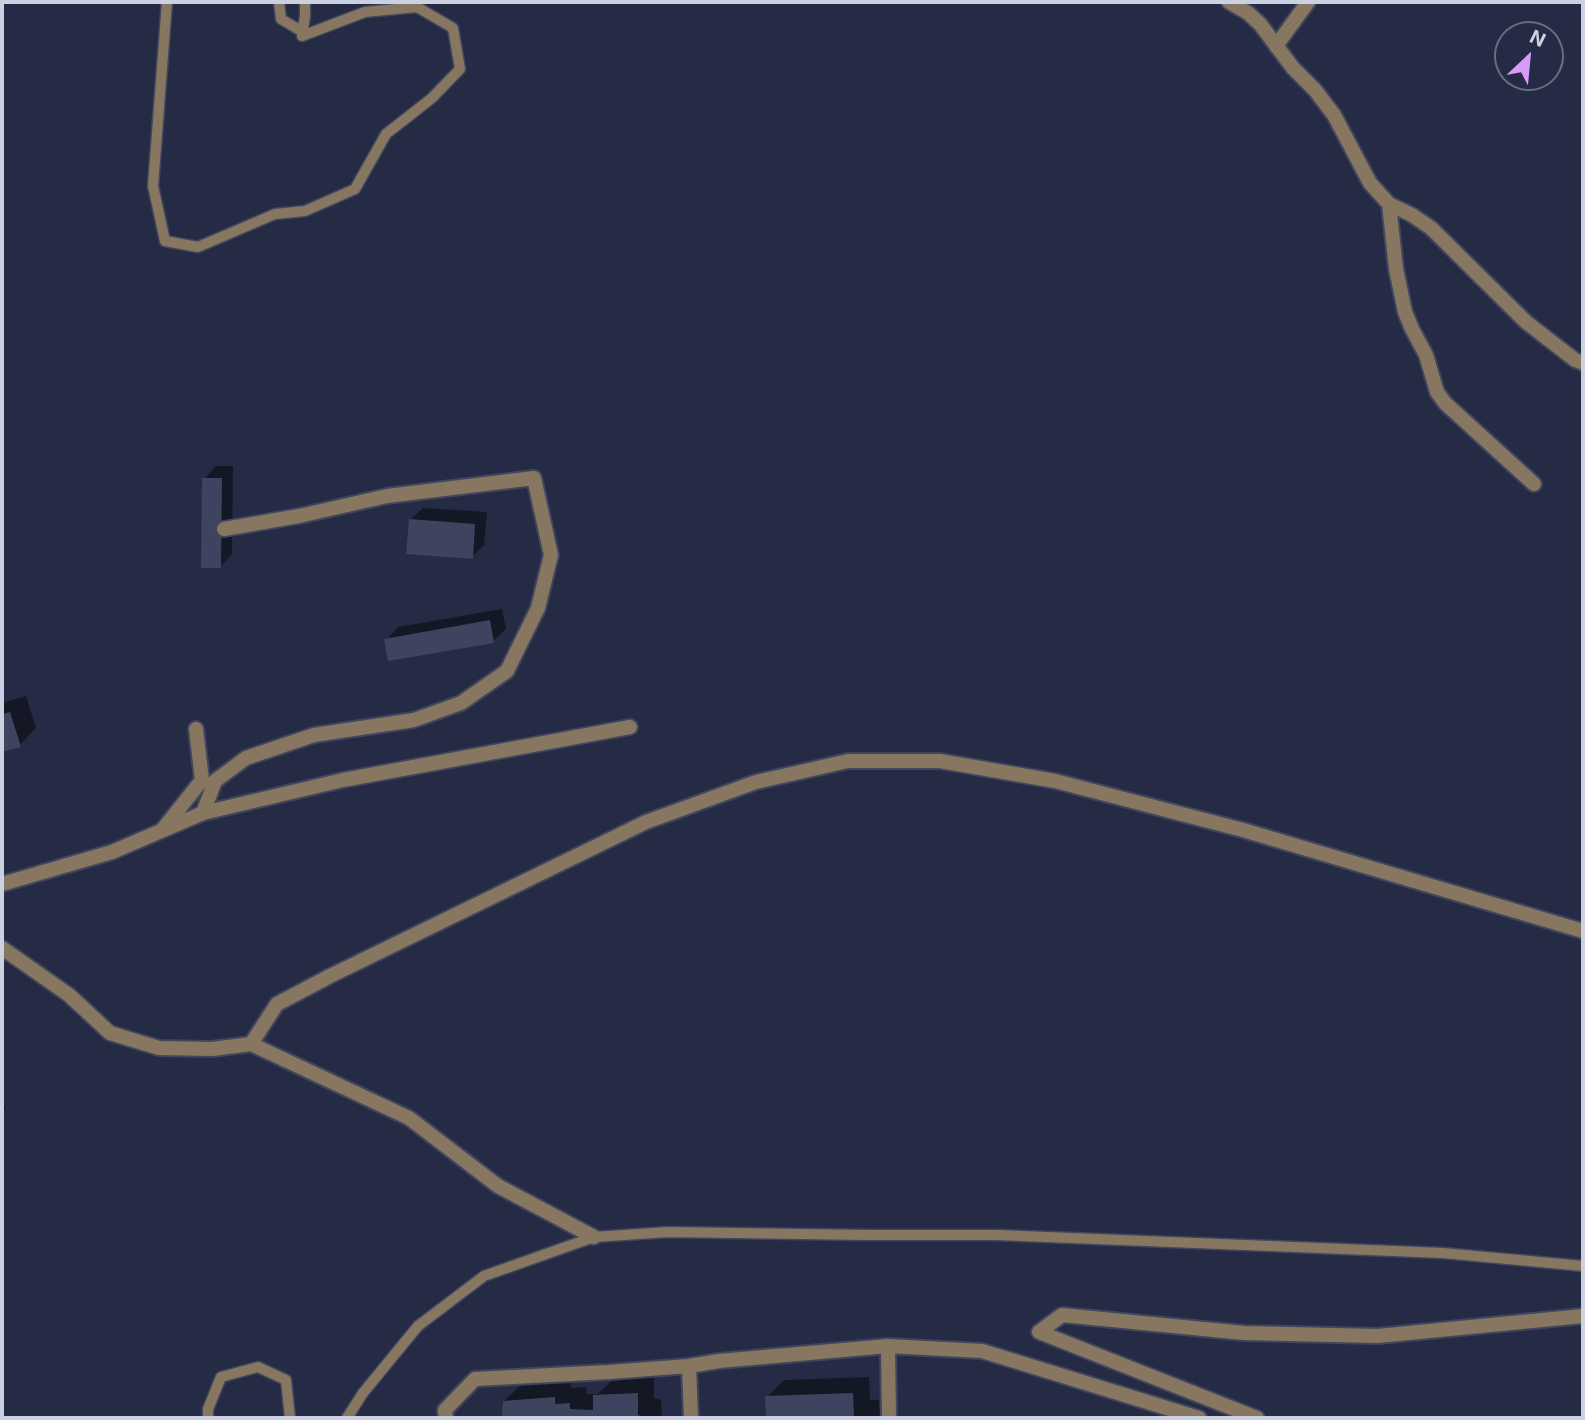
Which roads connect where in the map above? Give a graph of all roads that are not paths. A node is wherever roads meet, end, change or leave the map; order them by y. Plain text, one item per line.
1 (167, 2) edge
2 (279, 2) edge
3 (304, 2) edge
4 (1229, 2) edge
5 (1308, 2) edge
6 (303, 32) junction
7 (1276, 46) junction
8 (1389, 204) junction
9 (1583, 363) edge
10 (1534, 484) dead end
11 (224, 529) dead end
12 (630, 727) dead end
13 (196, 729) dead end
14 (203, 813) junction
15 (162, 831) junction
16 (2, 884) edge
17 (1583, 931) edge
18 (2, 948) edge
19 (251, 1044) junction
20 (594, 1237) junction
21 (1583, 1266) edge
22 (1583, 1316) edge
23 (888, 1346) junction
24 (689, 1366) junction
25 (208, 1418) edge
26 (290, 1418) edge
27 (348, 1418) edge
28 (446, 1418) edge
29 (691, 1418) edge
30 (890, 1418) edge
31 (1199, 1418) edge
32 (1257, 1418) edge

1 - 6 lane
2 - 6 lane
3 - 6 lane
4 - 7 street
5 - 7 street
7 - 8 street
8 - 9 street
8 - 10 street
11 - 14 street
12 - 14 street
13 - 15 street
14 - 15 street
15 - 16 street
17 - 19 street
18 - 19 street
19 - 20 street
20 - 21 lane
20 - 27 lane
22 - 32 street
23 - 24 street
23 - 30 street
23 - 31 street
24 - 28 street
24 - 29 street
25 - 26 lane

